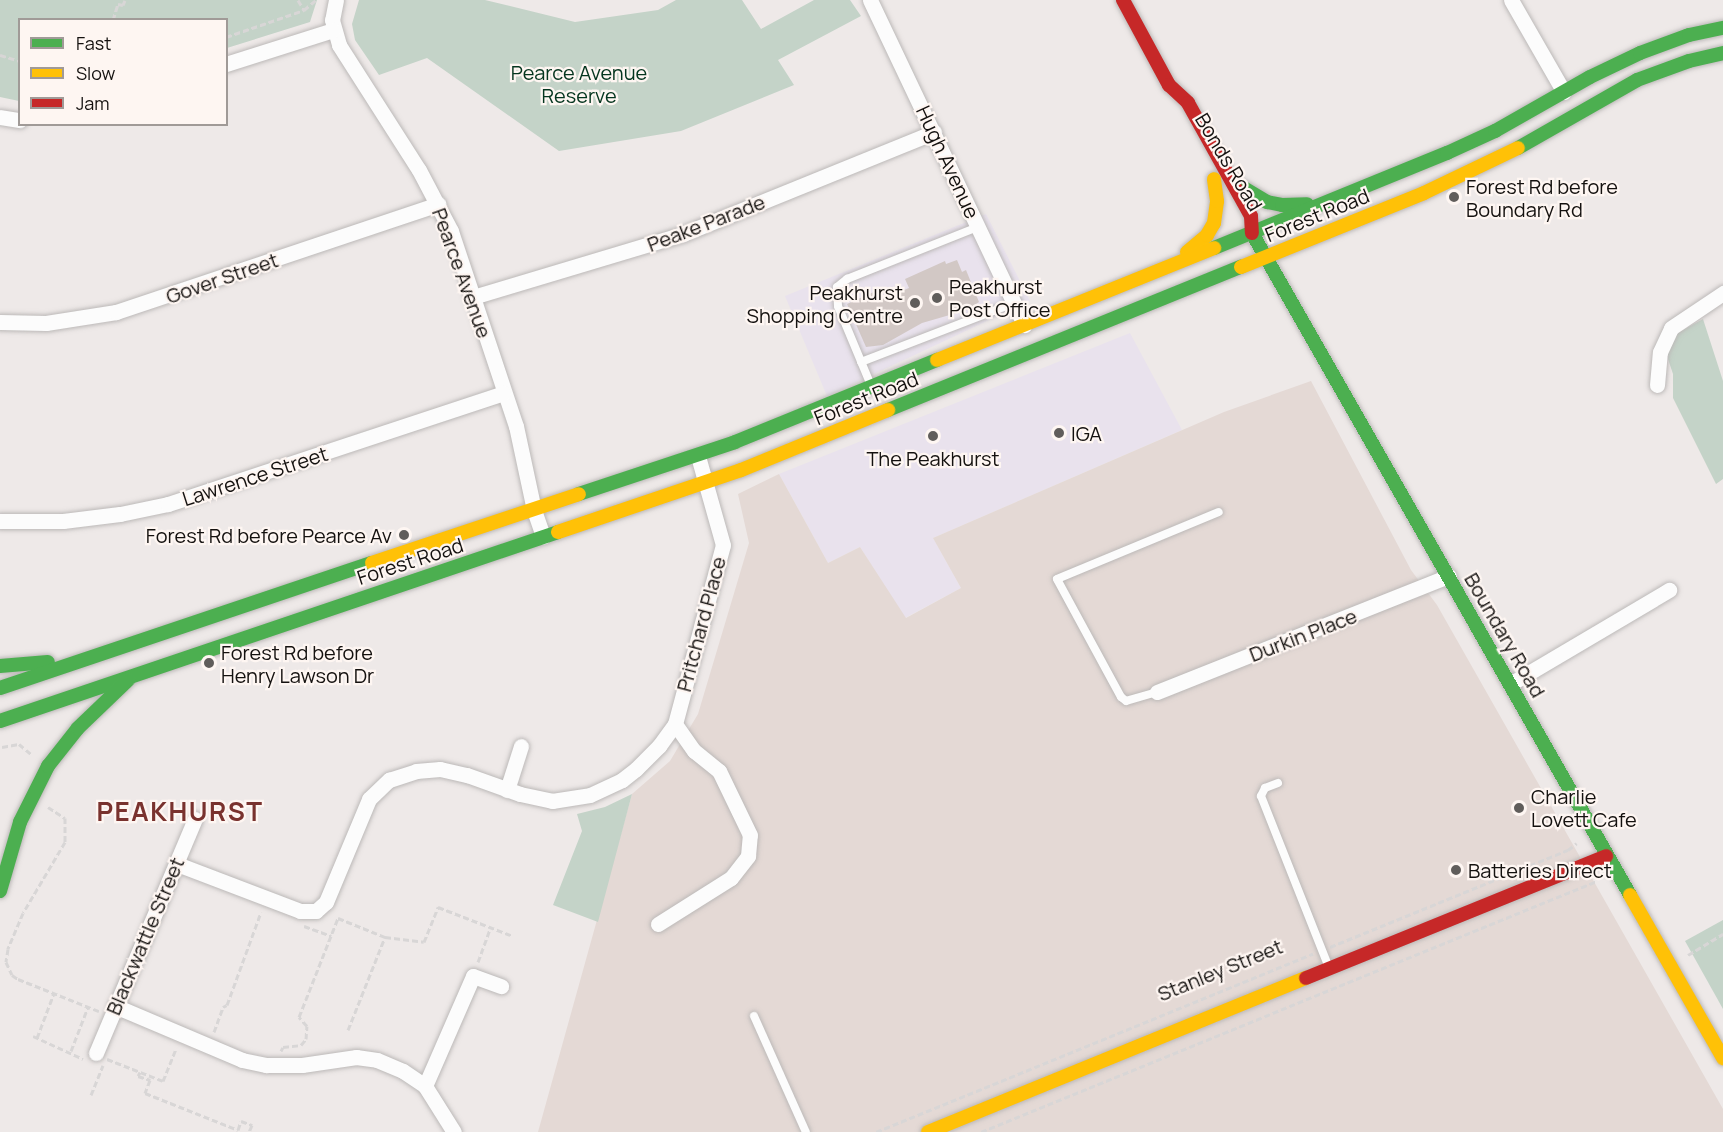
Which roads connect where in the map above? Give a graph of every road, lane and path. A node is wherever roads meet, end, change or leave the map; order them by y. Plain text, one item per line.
1 (124, 0) edge
2 (298, 0) edge
3 (316, 0) edge
4 (336, 0) edge
5 (870, 0) edge
6 (1123, 0) edge
7 (1511, 0) edge
8 (304, 10) junction
9 (114, 18) edge
10 (1723, 28) edge
11 (333, 30) junction
12 (228, 37) edge
13 (1723, 53) edge
14 (0, 55) edge
15 (18, 60) edge
16 (228, 63) edge
17 (1169, 85) junction
18 (1564, 92) junction
19 (1173, 107) dead end
20 (0, 117) edge
21 (18, 120) edge
22 (934, 132) junction
23 (1232, 181) junction
24 (1325, 202) junction
25 (438, 204) junction
26 (978, 227) junction
27 (1252, 232) junction
28 (1265, 257) junction
29 (1172, 265) junction
30 (1723, 293) edge
31 (473, 297) junction
32 (1014, 303) junction
33 (0, 322) edge
34 (1024, 325) junction
35 (861, 362) junction
36 (1656, 385) dead end
37 (871, 387) junction
38 (503, 393) junction
39 (698, 456) junction
40 (706, 482) junction
41 (534, 510) junction
42 (1219, 512) dead end
43 (0, 521) edge
44 (543, 536) junction
45 (1449, 576) junction
46 (1669, 590) dead end
47 (96, 656) junction
48 (0, 666) edge
49 (132, 676) junction
50 (1510, 684) junction
51 (0, 688) edge
52 (1157, 692) joint
53 (0, 722) edge
54 (675, 724) junction
55 (2, 747) dead end
56 (521, 747) dead end
57 (34, 756) dead end
58 (1278, 783) dead end
59 (507, 790) junction
60 (46, 806) dead end
61 (195, 819) dead end
62 (1577, 843) dead end
63 (1606, 856) junction
64 (177, 864) junction
65 (1597, 881) dead end
66 (0, 891) edge
67 (262, 910) dead end
68 (658, 924) dead end
69 (491, 927) junction
70 (1723, 934) edge
71 (513, 936) dead end
72 (385, 937) junction
73 (1322, 950) junction
74 (1688, 956) dead end
75 (476, 968) dead end
76 (1329, 968) junction
77 (501, 986) dead end
78 (54, 993) junction
79 (88, 1007) junction
80 (113, 1011) junction
81 (754, 1016) dead end
82 (348, 1030) dead end
83 (222, 1038) dead end
84 (178, 1042) dead end
85 (71, 1051) junction
86 (1723, 1058) edge
87 (97, 1062) junction
88 (280, 1065) junction
89 (140, 1072) junction
90 (425, 1086) junction
91 (92, 1095) dead end
92 (249, 1132) edge
93 (454, 1132) edge
94 (806, 1132) edge
95 (876, 1132) edge
96 (928, 1132) edge
97 (981, 1132) edge

1 - 9 path
2 - 8 path
3 - 8 path
4 - 11 street
5 - 22 street, Hugh Avenue
6 - 17 main road, Bonds Road
7 - 18 street
8 - 12 path
10 - 18 main road, Forest Road
11 - 16 street
11 - 25 street, Pearce Avenue
13 - 28 main road, Forest Road
14 - 15 path
17 - 19 main road, Bonds Road
17 - 23 main road, Bonds Road
18 - 24 main road, Forest Road
20 - 21 street
22 - 26 street, Hugh Avenue
22 - 31 street, Peake Parade
23 - 24 main road
23 - 27 main road, Bonds Road
24 - 27 main road, Forest Road
25 - 31 street, Pearce Avenue
25 - 33 street, Gover Street
26 - 32 street, Hugh Avenue
26 - 35 lane
27 - 28 main road, Boundary Road
27 - 29 main road, Forest Road
27 - 29 main road, Bonds Road
28 - 40 main road, Forest Road
28 - 45 main road, Boundary Road
29 - 34 main road, Forest Road
30 - 36 street
31 - 38 street, Pearce Avenue
32 - 34 street, Hugh Avenue
32 - 35 lane
34 - 37 main road, Forest Road
35 - 37 lane
37 - 39 main road, Forest Road
38 - 41 street, Pearce Avenue
38 - 43 street, Lawrence Street
39 - 40 street, Pritchard Place
39 - 41 main road, Forest Road
40 - 44 main road, Forest Road
40 - 54 street, Pritchard Place
41 - 44 street, Pearce Avenue
41 - 47 main road, Forest Road
42 - 52 lane
44 - 49 main road, Forest Road
45 - 50 main road, Boundary Road
45 - 52 street, Durkin Place
46 - 50 street
47 - 48 main road
47 - 51 main road, Forest Road
49 - 53 main road, Forest Road
49 - 66 main road
50 - 63 main road, Boundary Road
54 - 59 street, Pritchard Place
54 - 68 street
55 - 57 path
56 - 59 street
58 - 73 lane
59 - 64 street, Pritchard Place
60 - 78 path
61 - 64 street, Blackwattle Street
62 - 73 path, Stanley Street
63 - 76 main road, Stanley Street
63 - 86 main road, Boundary Road
64 - 80 street, Blackwattle Street
65 - 97 path
67 - 83 path
69 - 71 path
69 - 72 path
69 - 75 path
70 - 74 path
72 - 82 path
72 - 88 path
73 - 76 lane
73 - 95 path, Stanley Street
76 - 96 main road, Stanley Street
77 - 90 street
78 - 79 path
78 - 85 path
79 - 80 path
79 - 85 path
80 - 87 street, Blackwattle Street
80 - 88 street
81 - 94 lane
84 - 89 path
85 - 87 path
87 - 89 path
87 - 91 path
88 - 90 street
89 - 92 path
90 - 93 street

